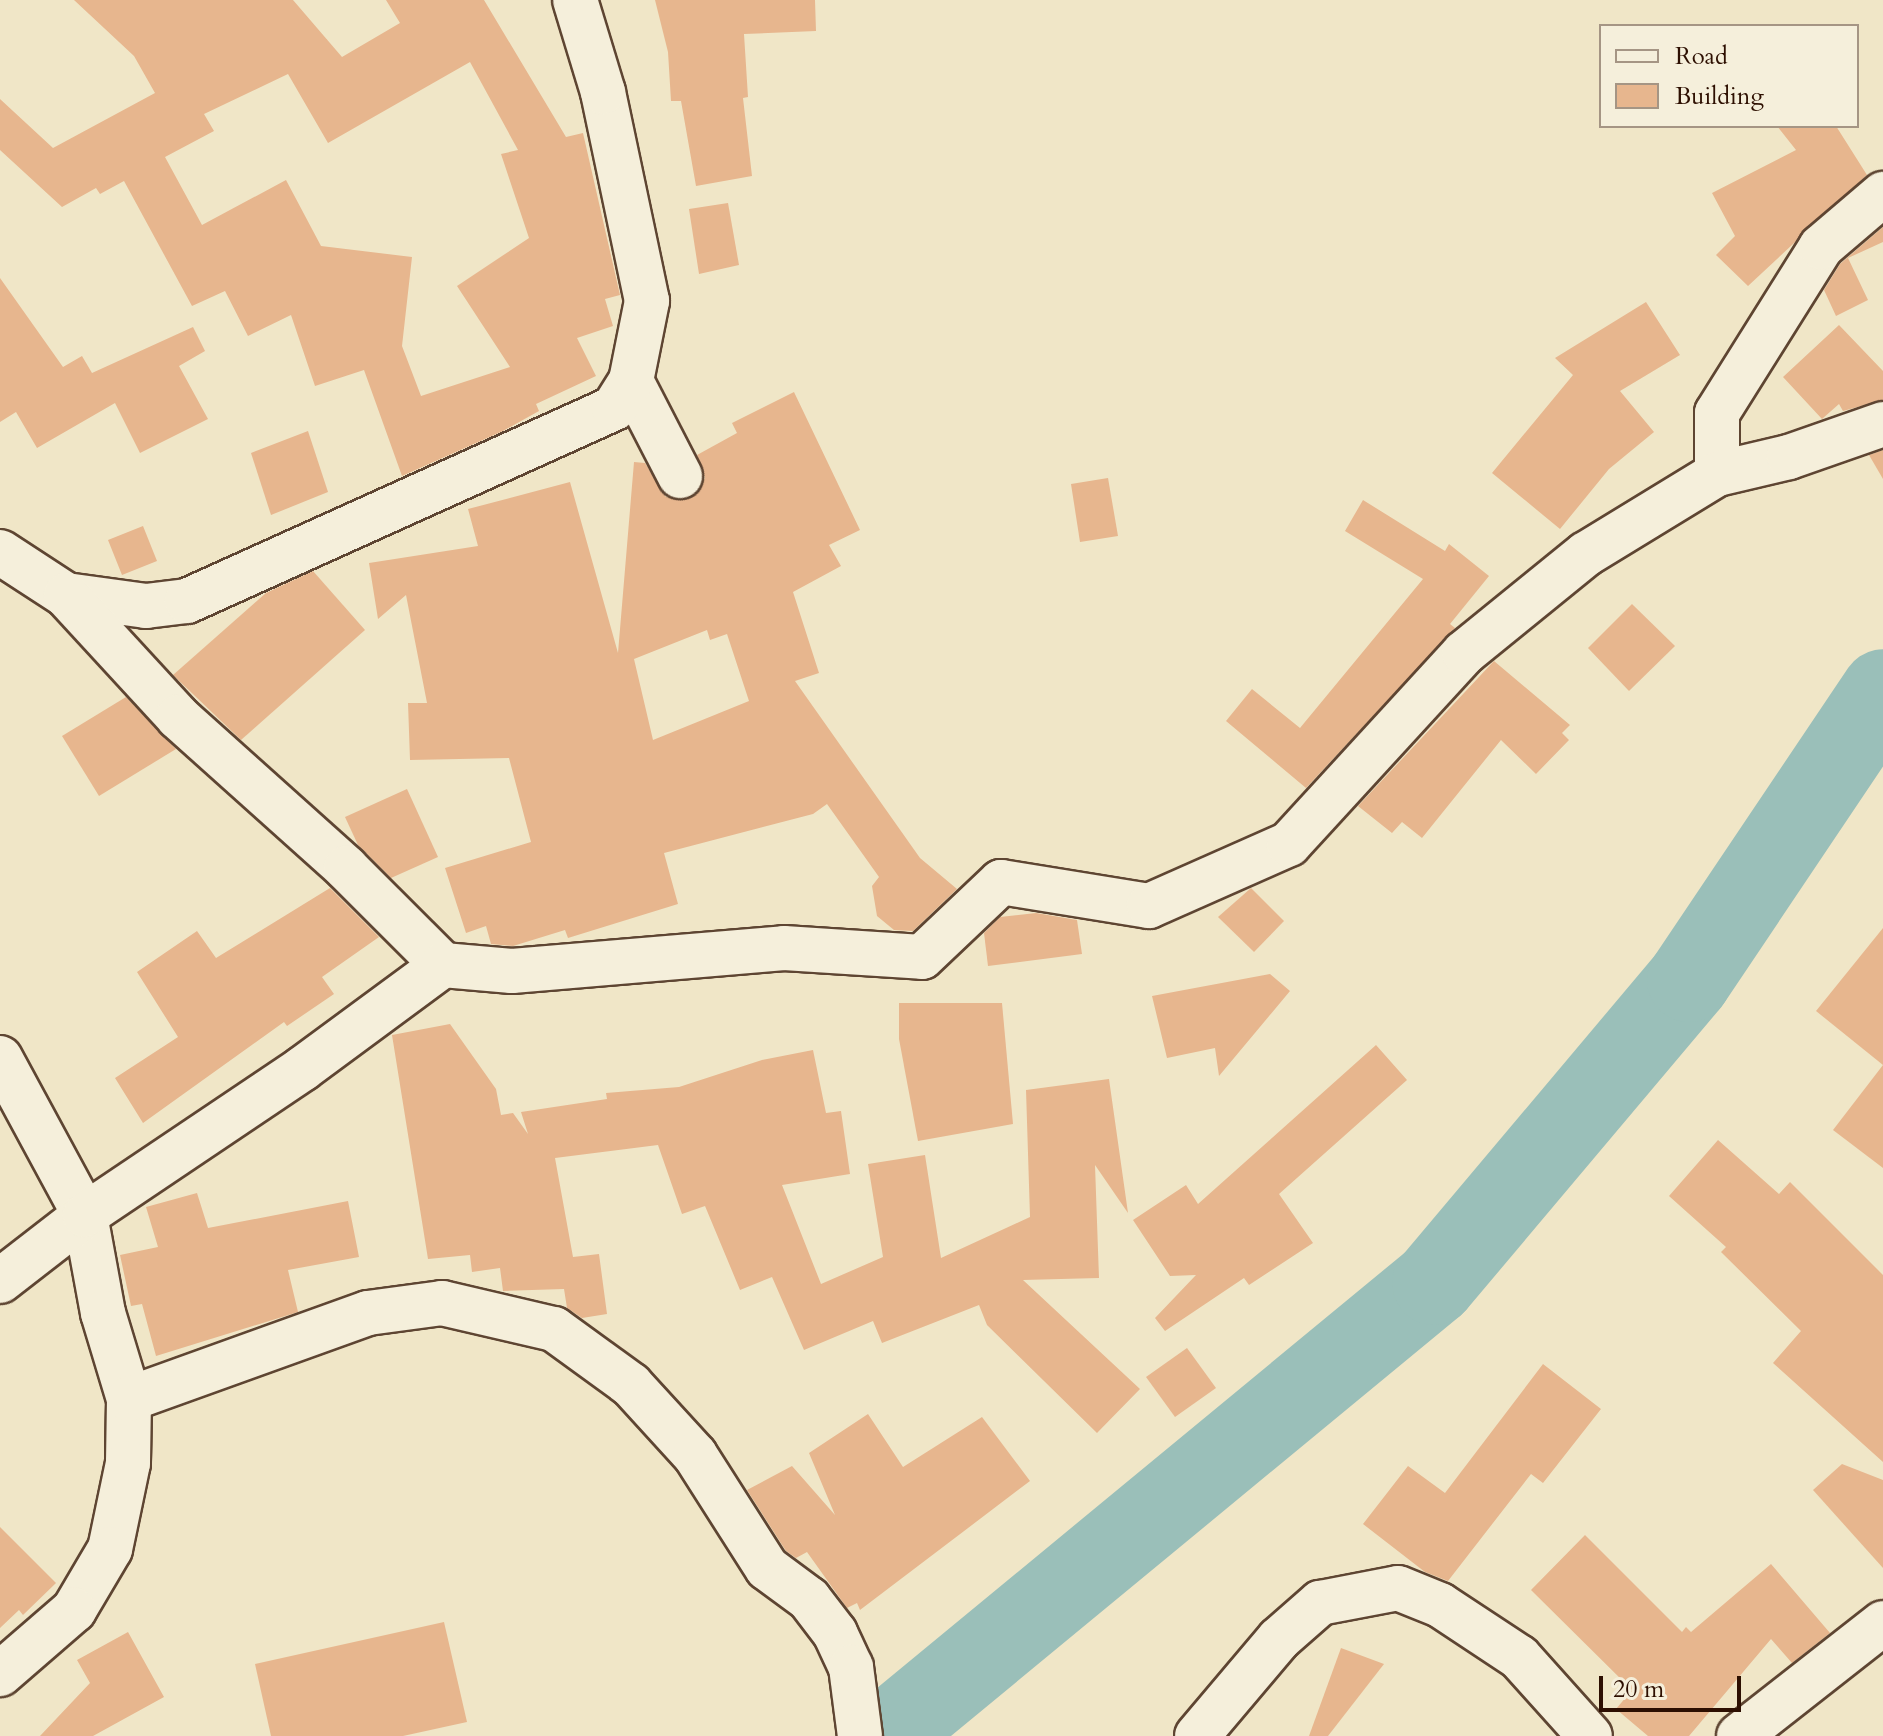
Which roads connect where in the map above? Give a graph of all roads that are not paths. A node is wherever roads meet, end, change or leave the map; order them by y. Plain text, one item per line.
1 (575, 0) edge
2 (1883, 194) edge
3 (631, 381) junction
4 (1883, 424) edge
5 (1717, 474) junction
6 (680, 476) dead end
7 (0, 552) edge
8 (66, 595) junction
9 (443, 965) junction
10 (0, 1058) edge
11 (85, 1215) junction
12 (0, 1281) edge
13 (129, 1399) junction
14 (1883, 1623) edge
15 (0, 1674) edge
16 (860, 1736) edge
17 (1197, 1736) edge
18 (1590, 1736) edge
19 (1739, 1736) edge

1 - 3 street
2 - 5 street
3 - 6 street
3 - 8 street
4 - 5 street
5 - 9 street
7 - 8 street
8 - 9 street
9 - 11 street
10 - 11 street
11 - 12 street
11 - 13 street
13 - 15 street
13 - 16 street
14 - 19 street
17 - 18 street

